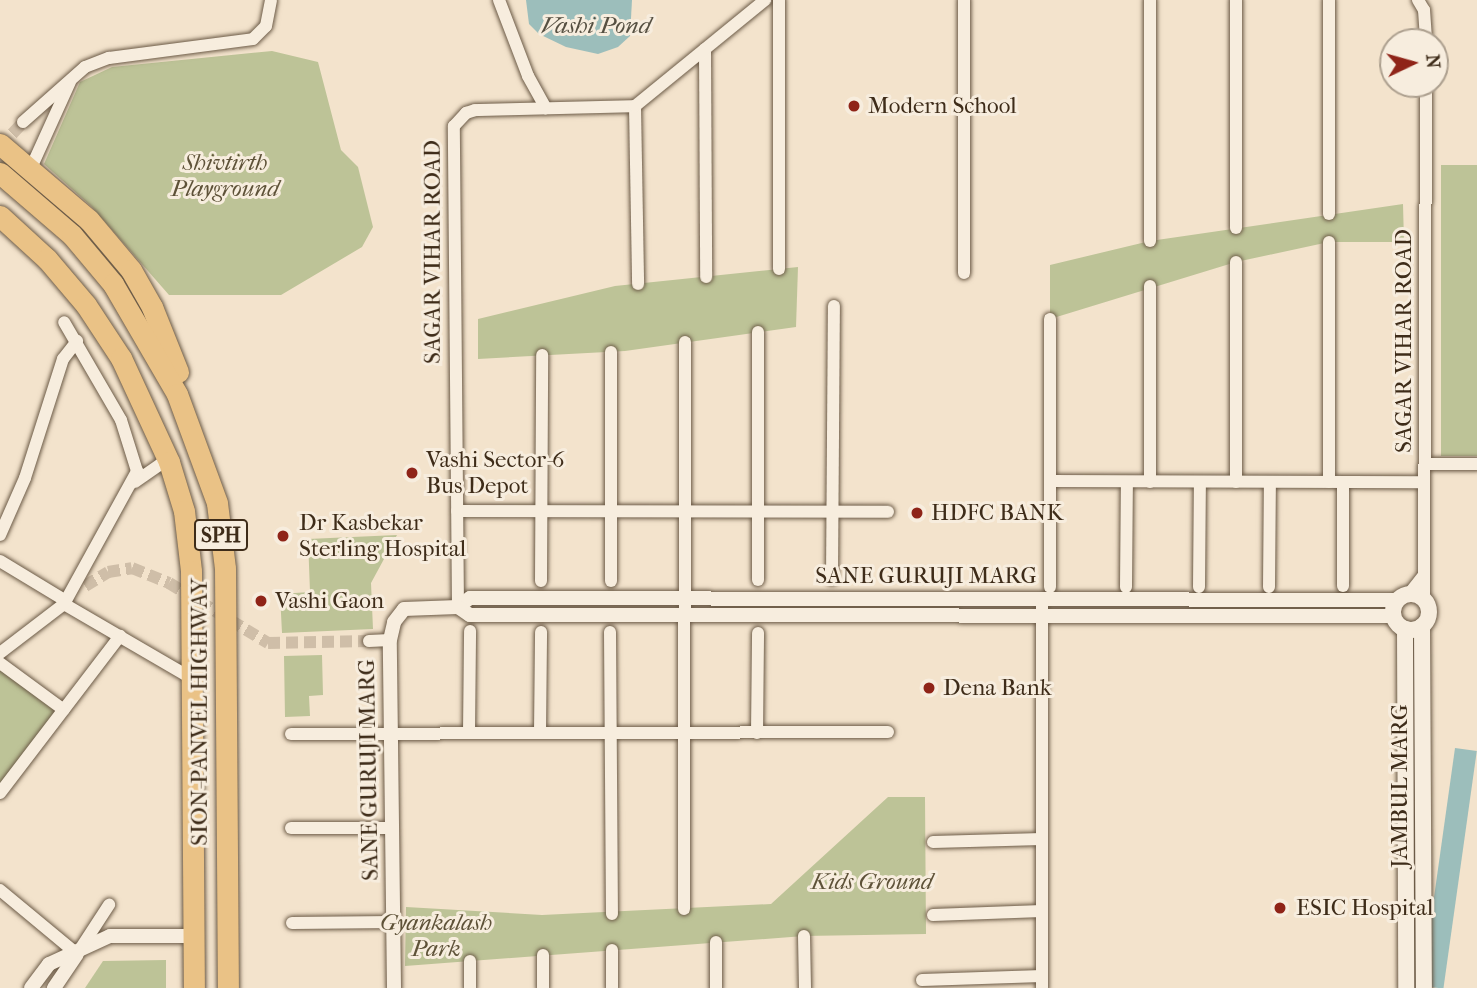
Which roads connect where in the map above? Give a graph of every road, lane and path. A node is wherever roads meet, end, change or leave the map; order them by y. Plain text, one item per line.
1 (271, 0) edge
2 (499, 0) edge
3 (765, 0) edge
4 (779, 0) edge
5 (964, 0) edge
6 (1150, 0) edge
7 (1236, 0) edge
8 (1329, 0) edge
9 (1418, 0) edge
10 (1425, 28) edge
11 (705, 49) junction
12 (73, 76) junction
13 (1426, 98) edge
14 (635, 106) junction
15 (546, 108) junction
16 (23, 122) tunnel mouth
17 (0, 144) edge
18 (31, 168) junction
19 (0, 173) edge
20 (1329, 214) dead end
21 (0, 216) edge
22 (1236, 228) dead end
23 (1150, 241) dead end
24 (1329, 242) dead end
25 (1236, 262) dead end
26 (779, 269) dead end
27 (964, 273) dead end
28 (706, 277) dead end
29 (638, 284) dead end
30 (1150, 286) dead end
31 (834, 306) dead end
32 (1050, 319) dead end
33 (64, 322) dead end
34 (758, 332) dead end
35 (77, 341) junction
36 (685, 342) dead end
37 (611, 352) dead end
38 (542, 355) dead end
39 (201, 451) junction
40 (167, 460) junction
41 (1424, 464) junction
42 (1477, 464) edge
43 (1050, 481) junction
44 (1127, 482) junction
45 (1150, 482) junction
46 (1200, 482) junction
47 (1236, 482) junction
48 (1270, 482) junction
49 (1329, 482) junction
50 (1343, 482) junction
51 (1424, 482) junction
52 (132, 484) junction
53 (457, 511) junction
54 (542, 511) junction
55 (611, 511) junction
56 (684, 511) junction
57 (758, 511) junction
58 (833, 512) junction
59 (888, 512) dead end
60 (0, 536) edge
61 (0, 561) edge
62 (832, 579) dead end
63 (758, 580) dead end
64 (541, 581) dead end
65 (611, 581) dead end
66 (85, 586) tunnel mouth
67 (1343, 586) dead end
68 (1126, 587) dead end
69 (1199, 587) dead end
70 (1269, 587) dead end
71 (1046, 593) junction
72 (684, 598) junction
73 (1410, 598) junction
74 (65, 603) junction
75 (458, 607) junction
76 (683, 615) junction
77 (1042, 616) junction
78 (1394, 616) junction
79 (1422, 626) junction
80 (1405, 629) junction
81 (470, 631) dead end
82 (541, 632) dead end
83 (610, 632) dead end
84 (758, 633) dead end
85 (120, 636) junction
86 (390, 640) junction
87 (369, 641) tunnel mouth
88 (0, 653) edge
89 (0, 663) edge
90 (193, 679) junction
91 (64, 710) junction
92 (888, 732) dead end
93 (391, 733) junction
94 (469, 733) junction
95 (540, 733) junction
96 (610, 733) junction
97 (683, 733) junction
98 (757, 733) junction
99 (291, 734) dead end
100 (0, 793) edge
101 (291, 828) dead end
102 (392, 828) junction
103 (1042, 839) junction
104 (933, 842) dead end
105 (0, 890) edge
106 (109, 905) dead end
107 (684, 909) dead end
108 (1042, 911) junction
109 (612, 914) dead end
110 (933, 915) dead end
111 (393, 922) junction
112 (292, 923) dead end
113 (194, 936) junction
114 (804, 936) dead end
115 (716, 942) dead end
116 (612, 950) dead end
117 (76, 954) junction
118 (543, 955) dead end
119 (470, 961) dead end
120 (194, 979) edge
121 (228, 979) edge
122 (922, 980) dead end
123 (1042, 982) edge
124 (31, 988) edge
125 (54, 988) edge
126 (394, 988) edge
127 (470, 988) edge
128 (543, 988) edge
129 (612, 988) edge
130 (716, 988) edge
131 (804, 988) edge
132 (1406, 988) edge
133 (1424, 988) edge

1 - 12 street
2 - 15 street
3 - 11 street
4 - 26 street
5 - 27 street
6 - 23 street
7 - 22 street
8 - 20 street
9 - 10 street
11 - 14 street
11 - 28 street
12 - 16 street
12 - 18 street
13 - 41 street, SAGAR VIHAR ROAD
14 - 15 street, SAGAR VIHAR ROAD
14 - 29 street
15 - 53 street, SAGAR VIHAR ROAD
17 - 18 highway
18 - 39 highway
19 - 39 highway, SION-PANVEL HIGHWAY / SPH
21 - 40 highway, SION-PANVEL HIGHWAY / SPH
24 - 49 street
25 - 47 street
30 - 45 street
31 - 58 street
32 - 43 street
33 - 35 street
34 - 57 street
35 - 52 street
35 - 60 street
36 - 56 street
37 - 55 street
38 - 54 street
39 - 121 highway, SION-PANVEL HIGHWAY / SPH
40 - 52 street
40 - 90 highway, SION-PANVEL HIGHWAY / SPH
41 - 42 street
41 - 51 street, SAGAR VIHAR ROAD
43 - 44 street
43 - 71 street
44 - 45 street
44 - 68 street
45 - 46 street
46 - 47 street
46 - 69 street
47 - 48 street
48 - 49 street
48 - 70 street
49 - 50 street
50 - 51 street
50 - 67 street
51 - 73 street, SAGAR VIHAR ROAD
52 - 74 street
53 - 54 street
53 - 75 street, SAGAR VIHAR ROAD
54 - 55 street
54 - 64 street
55 - 56 street
55 - 65 street
56 - 57 street
56 - 72 street
57 - 58 street
57 - 63 street
58 - 59 street
58 - 62 street
61 - 74 street
66 - 74 street
71 - 72 street, SANE GURUJI MARG
71 - 73 street, SANE GURUJI MARG
71 - 77 street
72 - 75 street, SANE GURUJI MARG
72 - 76 street
73 - 78 main road
73 - 79 main road, JAMBUL MARG
74 - 85 street
74 - 88 street
75 - 76 street, SANE GURUJI MARG
75 - 86 street, SANE GURUJI MARG
76 - 77 street, SANE GURUJI MARG
76 - 97 street
77 - 78 street, SANE GURUJI MARG
77 - 103 street
78 - 80 main road
79 - 80 main road
79 - 133 main road, JAMBUL MARG
80 - 132 main road, JAMBUL MARG
81 - 94 street
82 - 95 street
83 - 96 street
84 - 98 street
85 - 90 street
85 - 91 street
86 - 87 street
86 - 93 street, SANE GURUJI MARG
89 - 91 street
90 - 113 highway, SION-PANVEL HIGHWAY / SPH
91 - 100 street
92 - 98 street
93 - 94 street
93 - 99 street
93 - 102 street, SANE GURUJI MARG
94 - 95 street
95 - 96 street
96 - 97 street
96 - 109 street
97 - 98 street
97 - 107 street
101 - 102 street
102 - 111 street, SANE GURUJI MARG
103 - 104 street
103 - 108 street
105 - 117 street
106 - 117 street
108 - 110 street
108 - 123 street
111 - 112 street
111 - 126 street, SANE GURUJI MARG
113 - 117 street
113 - 120 highway, SION-PANVEL HIGHWAY / SPH
114 - 131 street
115 - 130 street
116 - 129 street
117 - 124 street
117 - 125 street
118 - 128 street
119 - 127 street
122 - 123 street

